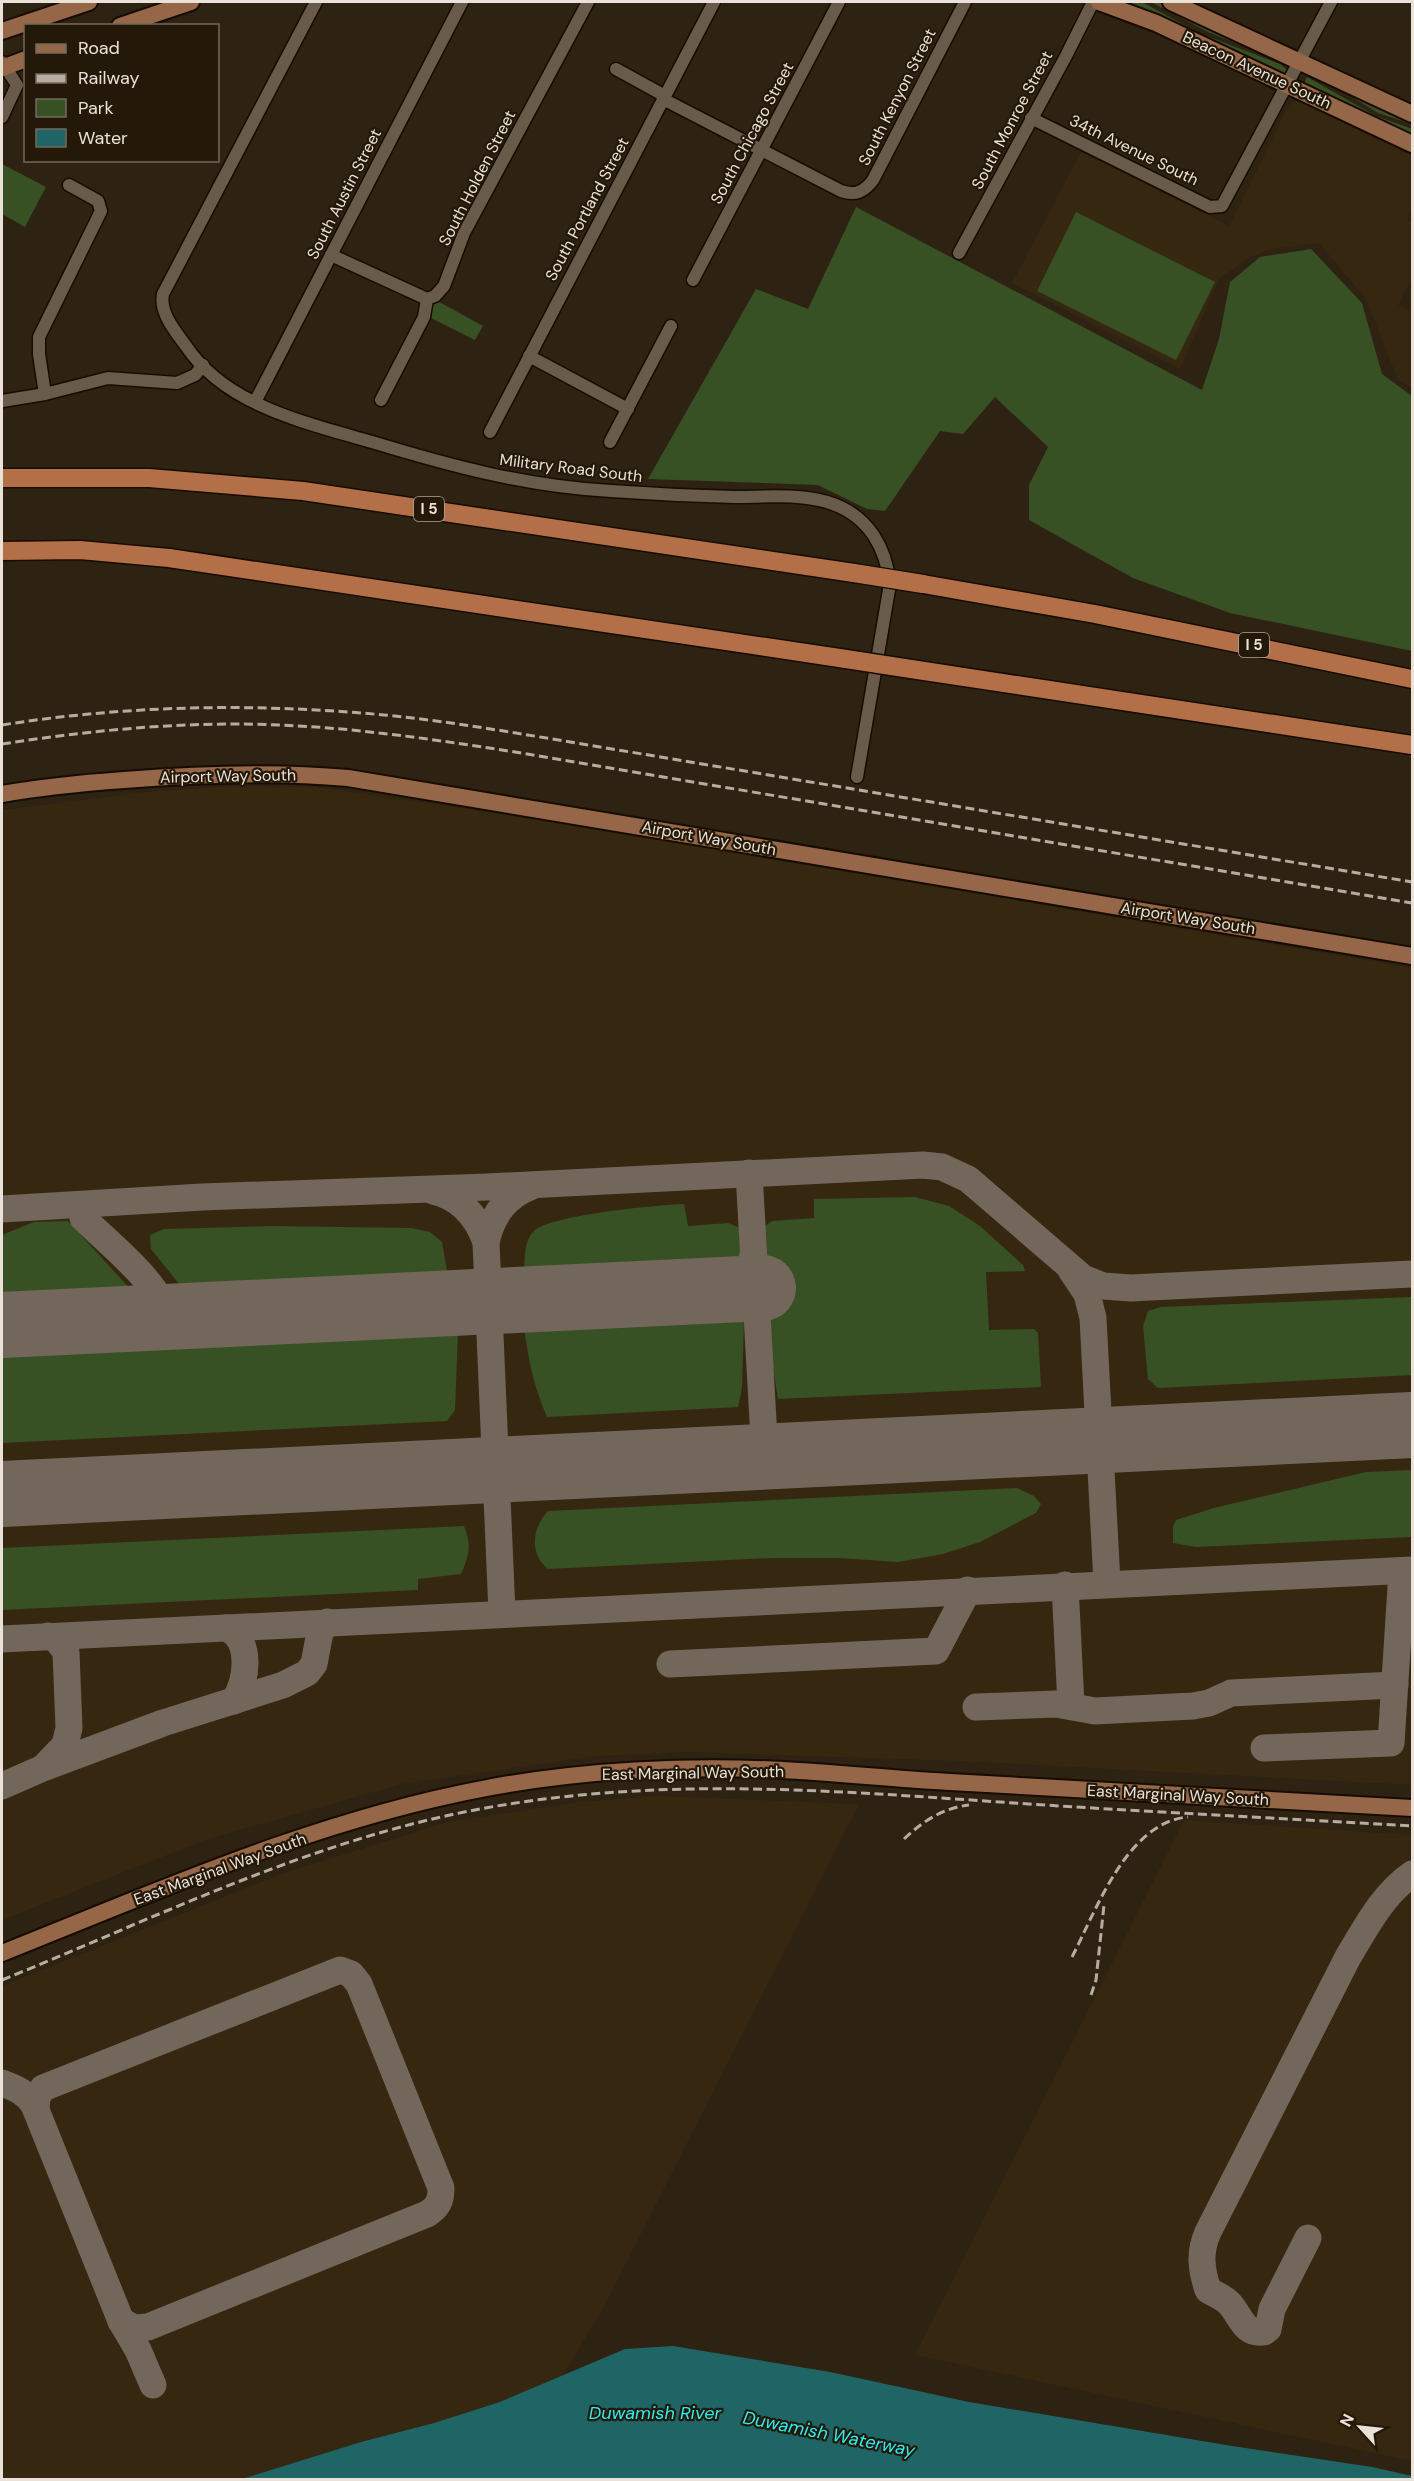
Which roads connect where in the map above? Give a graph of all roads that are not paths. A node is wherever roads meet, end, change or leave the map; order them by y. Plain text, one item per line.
1 (89, 2) edge
2 (191, 2) edge
3 (316, 2) edge
4 (462, 2) edge
5 (588, 2) edge
6 (714, 2) edge
7 (839, 2) edge
8 (965, 2) edge
9 (1093, 2) edge
10 (1099, 2) edge
11 (1171, 2) edge
12 (1331, 2) edge
13 (126, 24) edge
14 (2, 31) edge
15 (24, 60) edge
16 (1299, 61) junction
17 (3, 65) edge
18 (616, 69) dead end
19 (1287, 84) junction
20 (664, 97) junction
21 (1413, 114) edge
22 (2, 117) edge
23 (1031, 118) junction
24 (1413, 144) edge
25 (762, 150) junction
26 (69, 186) dead end
27 (959, 253) dead end
28 (331, 255) junction
29 (693, 280) dead end
30 (427, 299) junction
31 (671, 326) dead end
32 (529, 356) junction
33 (203, 365) junction
34 (45, 394) junction
35 (381, 400) dead end
36 (2, 401) edge
37 (255, 402) junction
38 (628, 409) junction
39 (490, 432) dead end
40 (610, 442) dead end
41 (2, 478) edge
42 (4, 550) edge
43 (1413, 679) edge
44 (1413, 745) edge
45 (857, 777) dead end
46 (2, 794) edge
47 (1413, 956) edge
48 (1413, 1808) edge
49 (2, 1953) edge

1 - 14 main road
2 - 13 main road
3 - 33 street, Military Road South
4 - 28 street, South Austin Street
5 - 30 street, South Holden Street
6 - 20 street, South Portland Street
7 - 25 street, South Chicago Street
8 - 25 street, South Kenyon Street
9 - 23 street, South Monroe Street
10 - 19 main road, Beacon Avenue South
11 - 16 main road, Beacon Avenue South
12 - 16 street
15 - 17 main road
16 - 19 street
16 - 21 main road, Beacon Avenue South
17 - 22 street
18 - 20 street
19 - 23 street, 34th Avenue South
19 - 24 main road, Beacon Avenue South
20 - 25 street
20 - 32 street, South Portland Street
23 - 27 street, South Monroe Street
25 - 29 street, South Chicago Street
26 - 34 street
28 - 30 street
28 - 37 street, South Austin Street
30 - 35 street, South Holden Street
31 - 38 street
32 - 38 street
32 - 39 street, South Portland Street
33 - 34 street
33 - 37 street, Military Road South
34 - 36 street
37 - 45 street, Military Road South
38 - 40 street
41 - 43 highway, I 5, bridge
42 - 44 highway, bridge
46 - 47 main road, Airport Way South
48 - 49 main road, East Marginal Way South

